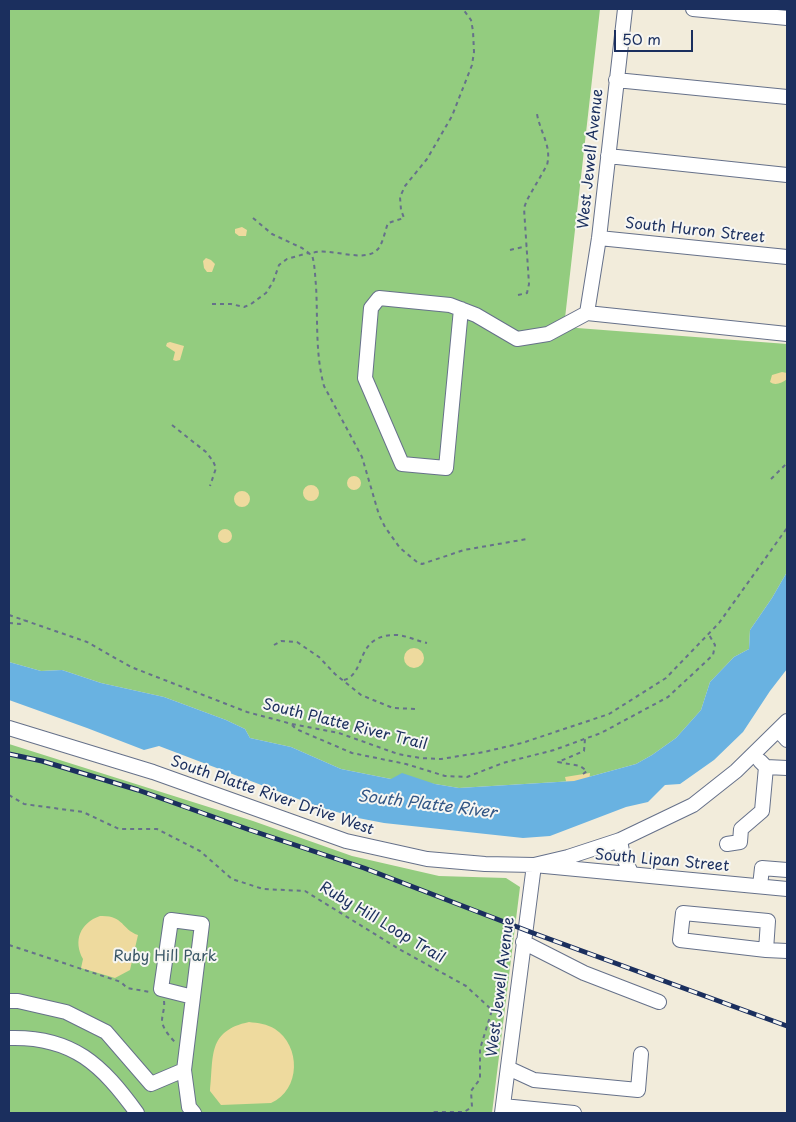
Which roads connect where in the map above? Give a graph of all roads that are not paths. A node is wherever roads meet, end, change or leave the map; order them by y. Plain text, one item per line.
1 (625, 9) edge
2 (693, 9) edge
3 (787, 18) edge
4 (616, 80) junction
5 (787, 97) edge
6 (608, 156) junction
7 (787, 175) edge
8 (599, 238) junction
9 (787, 257) edge
10 (461, 309) junction
11 (587, 312) junction
12 (787, 334) edge
13 (9, 728) edge
14 (784, 731) edge
15 (754, 754) junction
16 (766, 766) junction
17 (787, 768) edge
18 (620, 840) junction
19 (727, 844) dead end
20 (534, 865) junction
21 (787, 870) edge
22 (632, 874) junction
23 (760, 886) junction
24 (787, 889) edge
25 (523, 942) junction
26 (766, 950) junction
27 (787, 950) edge
28 (193, 997) junction
29 (9, 1001) edge
30 (659, 1002) dead end
31 (9, 1038) edge
32 (641, 1054) dead end
33 (508, 1068) junction
34 (184, 1070) junction
35 (503, 1110) edge
36 (137, 1113) edge
37 (194, 1113) edge
38 (574, 1113) edge

1 - 4 street, West Jewell Avenue
2 - 3 street
4 - 5 street
4 - 6 street, West Jewell Avenue
6 - 7 street
6 - 8 street, West Jewell Avenue
8 - 9 street, South Huron Street
8 - 11 street, West Jewell Avenue
10 - 10 street
10 - 11 street
11 - 12 street
13 - 20 street, South Platte River Drive West
14 - 15 street, South Platte River Drive West
15 - 16 street
15 - 18 street, South Platte River Drive West
16 - 17 street
16 - 19 street
18 - 20 street, South Platte River Drive West
18 - 22 street
20 - 22 street, South Lipan Street
20 - 25 street, West Jewell Avenue
21 - 23 street
22 - 23 street, South Lipan Street
23 - 24 street, South Lipan Street
25 - 30 street
25 - 33 street, West Jewell Avenue
26 - 26 street
26 - 27 street
28 - 28 street
28 - 34 street
29 - 34 street
31 - 36 street
32 - 33 street
33 - 35 street, West Jewell Avenue
34 - 37 street
35 - 38 street

